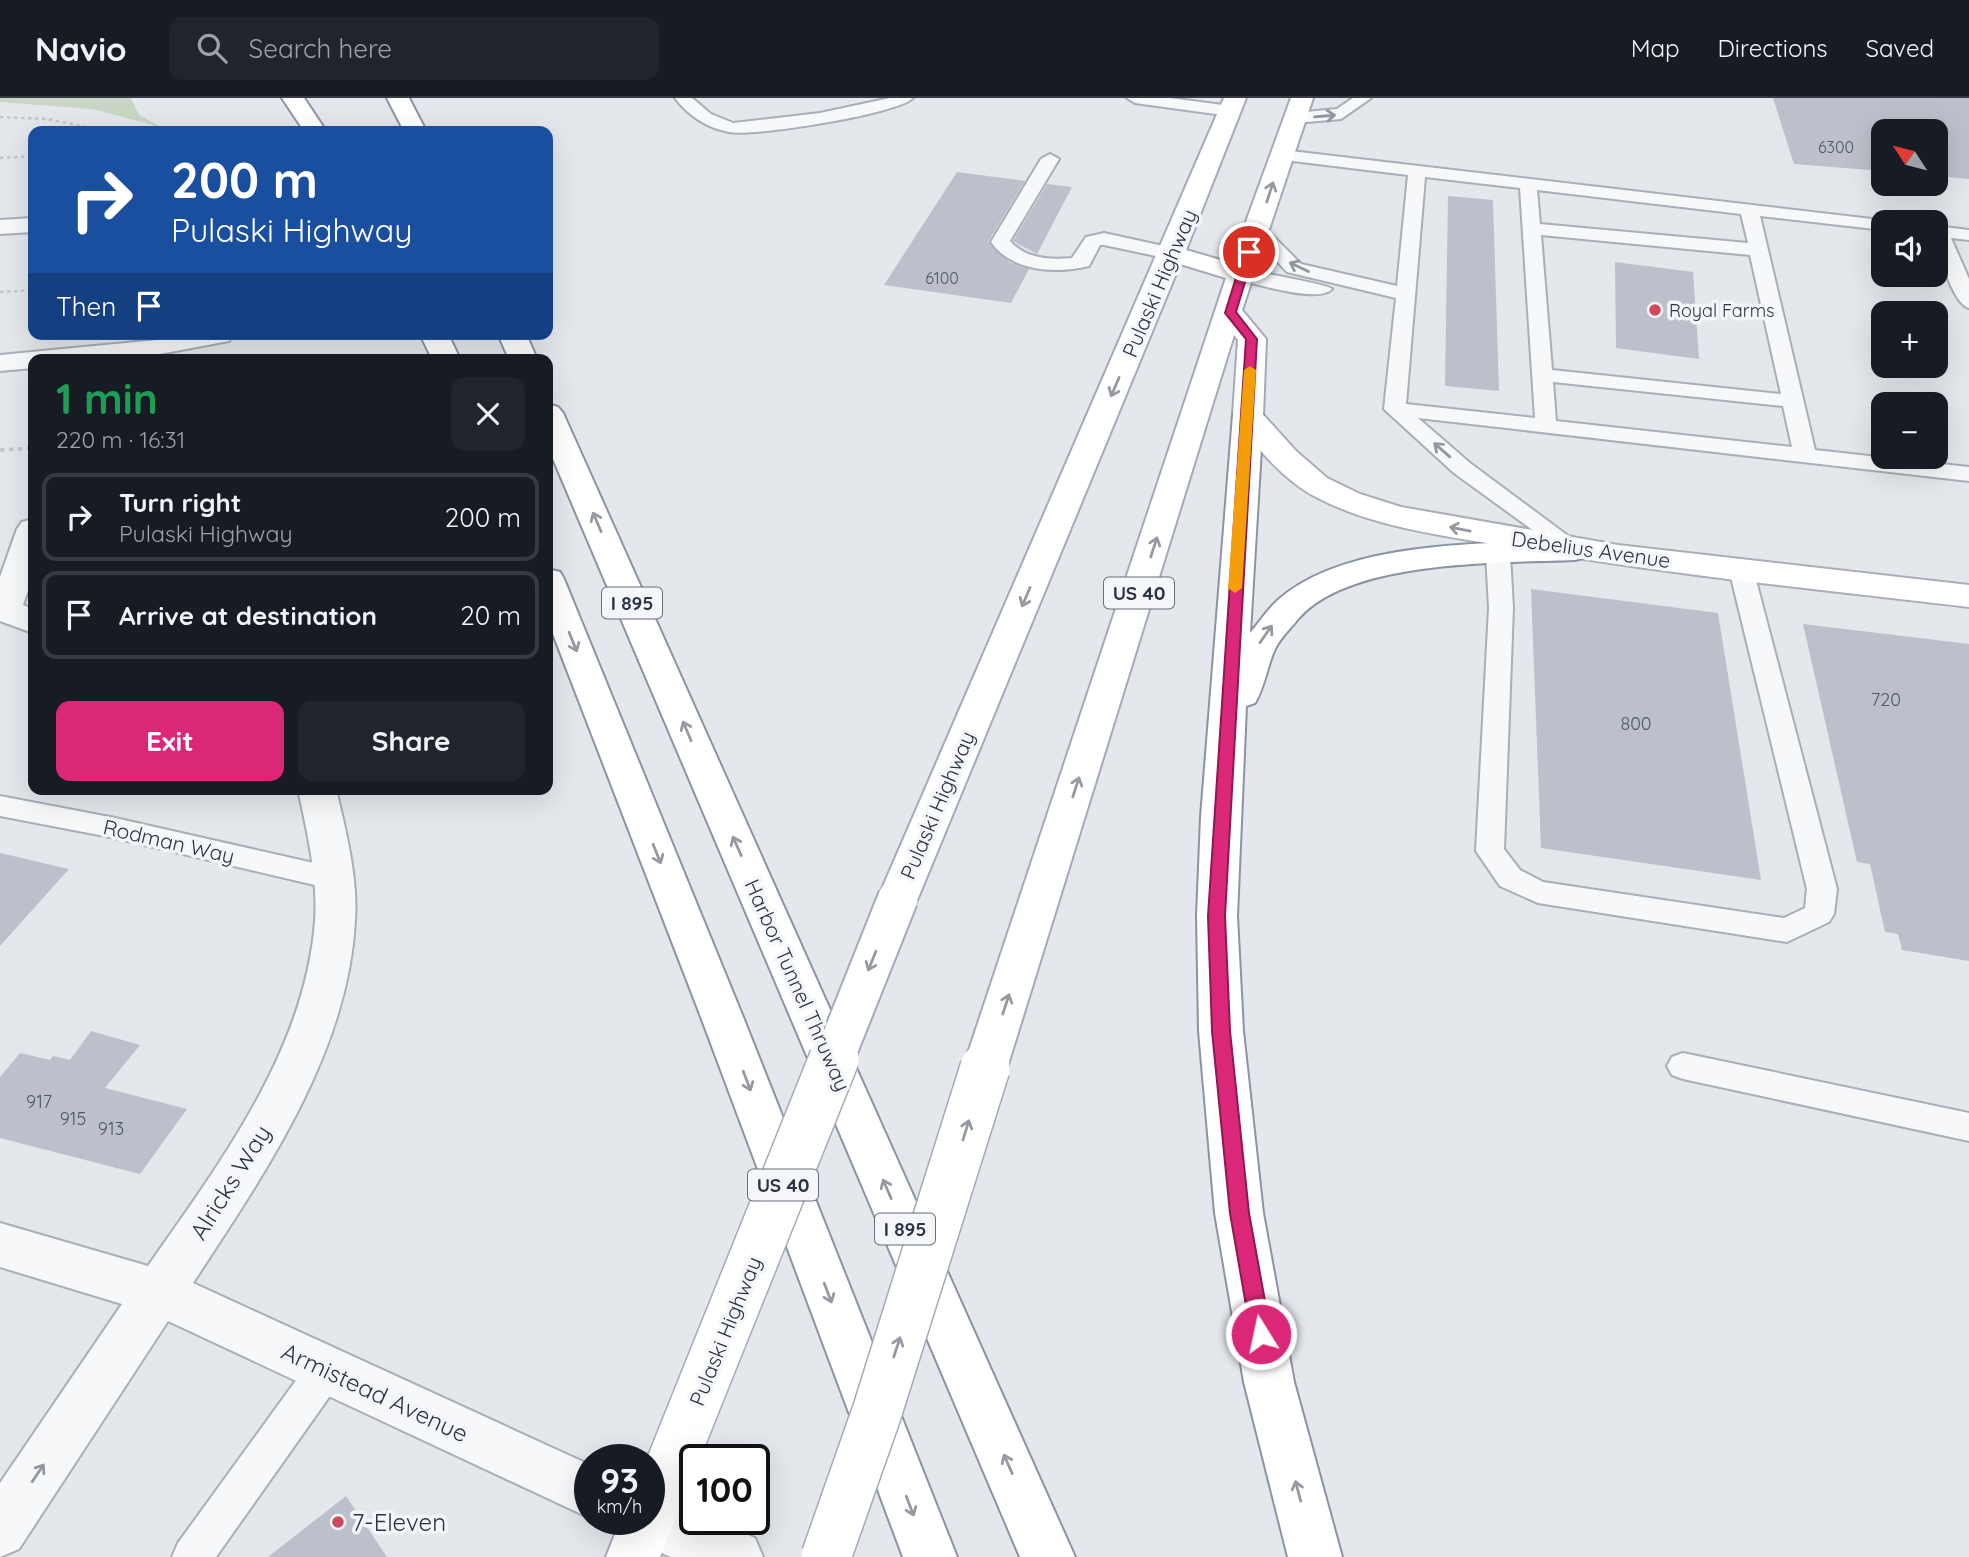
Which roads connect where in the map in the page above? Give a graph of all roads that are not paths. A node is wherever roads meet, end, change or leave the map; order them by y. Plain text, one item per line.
1 (293, 98) edge
2 (398, 98) edge
3 (682, 98) edge
4 (905, 98) edge
5 (1135, 98) edge
6 (1358, 103) edge
7 (1232, 104) edge
8 (1294, 105) edge
9 (312, 126) edge
10 (412, 126) edge
11 (1282, 155) junction
12 (1050, 159) dead end
13 (1417, 170) junction
14 (1528, 183) junction
15 (1749, 209) junction
16 (1871, 224) edge
17 (28, 225) edge
18 (0, 227) edge
19 (1531, 229) junction
20 (1257, 230) junction
21 (1948, 232) edge
22 (1969, 234) edge
23 (1758, 250) junction
24 (1170, 253) junction
25 (1948, 255) edge
26 (1240, 274) junction
27 (1397, 293) junction
28 (1969, 302) edge
29 (1230, 313) junction
30 (195, 340) edge
31 (117, 354) edge
32 (28, 360) edge
33 (0, 363) edge
34 (1542, 375) junction
35 (1792, 401) junction
36 (1395, 409) junction
37 (1248, 415) junction
38 (553, 424) edge
39 (1546, 426) junction
40 (1805, 456) junction
41 (1969, 474) edge
42 (21, 537) edge
43 (1575, 550) junction
44 (1498, 554) junction
45 (1741, 569) junction
46 (553, 592) edge
47 (1969, 596) edge
48 (28, 620) edge
49 (318, 795) edge
50 (0, 806) edge
51 (1220, 817) junction
52 (336, 880) junction
53 (1683, 1066) dead end
54 (1969, 1126) edge
55 (0, 1245) edge
56 (159, 1292) junction
57 (327, 1370) junction
58 (574, 1486) edge
59 (665, 1492) edge
60 (665, 1525) edge
61 (0, 1530) edge
62 (192, 1557) edge
63 (736, 1557) edge
64 (826, 1557) edge
65 (930, 1557) edge
66 (1048, 1557) edge
67 (1315, 1557) edge

1 - 9 main road
2 - 10 main road
3 - 4 lane
5 - 7 lane
8 -> 6 lane
7 - 24 main road, Pulaski Highway / US 40
8 - 11 main road, US 40
11 - 13 lane
20 -> 11 main road, US 40
12 - 24 lane
13 - 14 lane
13 - 27 lane
14 - 15 lane
14 - 19 lane
15 - 16 lane
15 - 23 lane
17 - 18 street
19 - 23 lane
19 - 34 lane
20 - 26 main road, US 40
27 -> 20 lane
21 - 22 lane
23 - 35 lane
24 - 26 main road
24 -> 59 main road, Pulaski Highway / US 40, bridge
25 - 28 lane
26 - 27 lane
26 - 29 main road, US 40
27 - 36 lane
29 - 37 main road
64 -> 29 main road, US 40, bridge
30 - 31 street
32 - 33 street
34 - 35 lane
34 - 39 lane
35 - 40 lane
36 - 39 lane
43 -> 36 lane
43 -> 37 main road, Debelius Avenue
37 - 51 main road
66 -> 38 main road, Harbor Tunnel Thruway / I 895
39 - 40 lane
40 - 41 lane
42 - 48 street
43 - 44 main road
43 - 45 main road, Debelius Avenue
44 - 45 lane
51 -> 44 main road
45 - 47 main road, Debelius Avenue
46 -> 65 main road
49 - 52 street, Alricks Way
50 - 52 lane, Rodman Way
67 -> 51 main road
52 - 56 street, Alricks Way
53 - 54 lane
55 - 56 street, Armistead Avenue
56 - 57 street, Armistead Avenue
61 -> 56 street, Alricks Way
57 - 58 street, Armistead Avenue
57 - 62 lane
60 - 63 street

